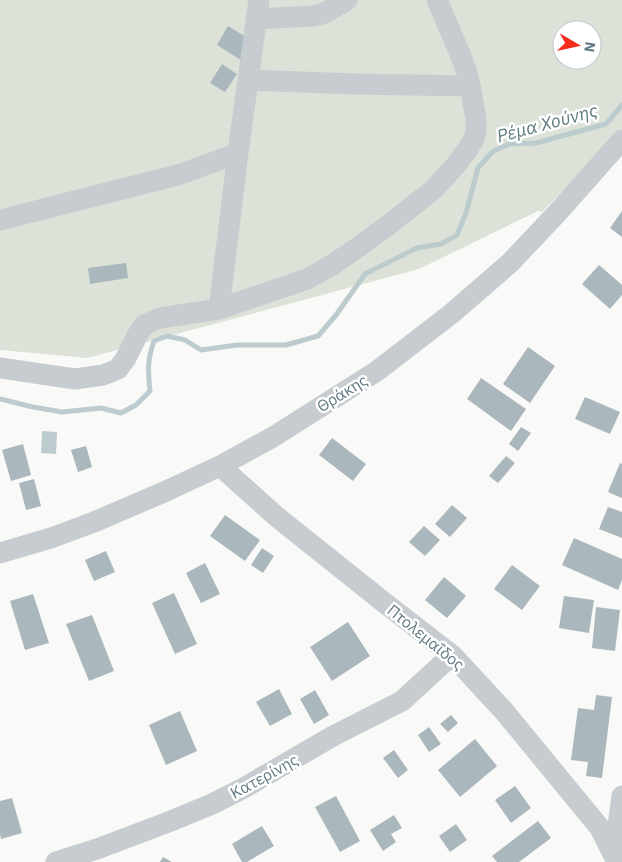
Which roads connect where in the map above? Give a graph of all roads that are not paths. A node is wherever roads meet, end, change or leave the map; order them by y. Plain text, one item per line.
1 (347, 0) edge
2 (437, 0) edge
3 (257, 9) edge
4 (248, 80) junction
5 (470, 86) junction
6 (622, 140) edge
7 (238, 154) junction
8 (0, 220) edge
9 (219, 309) junction
10 (0, 368) edge
11 (220, 466) junction
12 (0, 553) edge
13 (452, 655) junction
14 (622, 796) edge
15 (56, 862) edge
16 (618, 862) edge
17 (622, 862) edge

1 - 3 street
2 - 5 street
3 - 4 street
4 - 5 street
4 - 7 street
5 - 9 street
6 - 11 street, Θράκης
7 - 8 street
7 - 9 street
9 - 10 street
11 - 12 street, Θράκης
11 - 13 street, Πτολεμαΐδος
13 - 15 street, Κατερίνης
13 - 16 street, Πτολεμαΐδος
14 - 17 street

